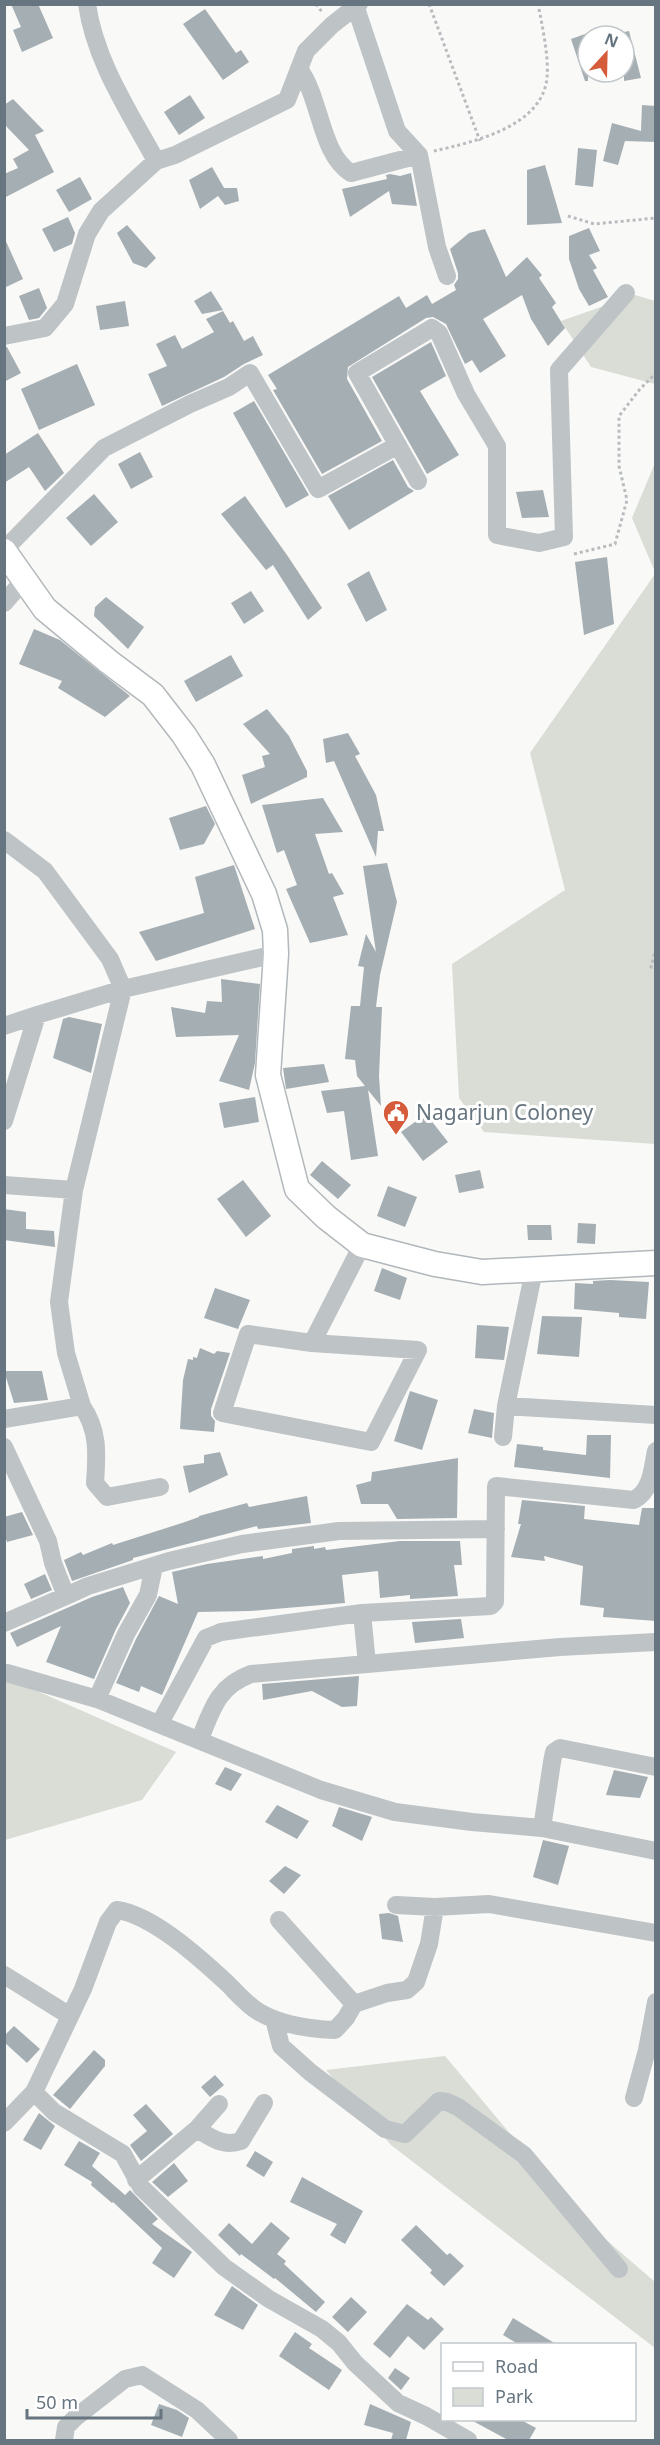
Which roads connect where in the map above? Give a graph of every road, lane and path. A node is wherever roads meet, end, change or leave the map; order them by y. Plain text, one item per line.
1 (87, 4) edge
2 (429, 4) edge
3 (538, 4) edge
4 (358, 6) edge
5 (299, 69) junction
6 (480, 141) junction
7 (419, 155) junction
8 (156, 161) junction
9 (568, 216) dead end
10 (656, 218) edge
11 (447, 276) dead end
12 (626, 293) dead end
13 (4, 336) edge
14 (656, 373) edge
15 (398, 445) junction
16 (418, 481) dead end
17 (4, 550) edge
18 (574, 554) dead end
19 (24, 579) junction
20 (4, 603) edge
21 (4, 840) edge
22 (656, 948) edge
23 (276, 954) junction
24 (656, 968) edge
25 (123, 989) junction
26 (37, 1015) junction
27 (4, 1026) edge
28 (4, 1121) edge
29 (4, 1185) edge
30 (74, 1190) junction
31 (362, 1245) junction
32 (656, 1263) edge
33 (534, 1270) junction
34 (312, 1343) junction
35 (82, 1406) junction
36 (506, 1406) junction
37 (656, 1415) edge
38 (4, 1419) edge
39 (503, 1437) dead end
40 (4, 1447) edge
41 (656, 1450) edge
42 (160, 1487) dead end
43 (496, 1529) junction
44 (154, 1566) junction
45 (66, 1596) junction
46 (362, 1612) junction
47 (4, 1623) edge
48 (656, 1642) edge
49 (367, 1664) junction
50 (7, 1672) dead end
51 (97, 1700) junction
52 (160, 1723) junction
53 (200, 1739) junction
54 (656, 1767) edge
55 (542, 1828) junction
56 (656, 1851) edge
57 (396, 1905) dead end
58 (435, 1907) junction
59 (279, 1920) dead end
60 (656, 1933) edge
61 (4, 1976) edge
62 (656, 2002) edge
63 (354, 2004) junction
64 (70, 2016) junction
65 (274, 2019) junction
66 (34, 2092) junction
67 (634, 2098) dead end
68 (264, 2103) dead end
69 (219, 2104) dead end
70 (4, 2123) edge
71 (197, 2129) junction
72 (136, 2180) junction
73 (619, 2269) dead end
74 (64, 2440) edge
75 (229, 2440) edge
76 (468, 2440) edge

1 - 8 street
2 - 6 path
3 - 6 path
4 - 5 street
4 - 7 street
5 - 7 street
5 - 8 street
6 - 7 path
7 - 11 street
8 - 13 street
9 - 10 path
12 - 15 street
14 - 18 path
15 - 16 street
15 - 17 street
17 - 19 main road
19 - 20 street
19 - 23 main road
21 - 25 street
22 - 24 path
23 - 25 street
23 - 31 main road
25 - 26 street
25 - 30 street
26 - 27 street
26 - 28 street
29 - 30 street
30 - 35 street
31 - 33 main road
31 - 34 street
32 - 33 main road
33 - 36 street
34 - 34 street
35 - 38 street
35 - 42 street
36 - 37 street
36 - 39 street
40 - 45 street
41 - 43 street
43 - 44 street
43 - 46 street
44 - 45 street
44 - 51 street
45 - 47 street
46 - 49 street
46 - 52 street
48 - 49 street
49 - 53 street
50 - 51 street
51 - 52 street
52 - 53 street
53 - 55 street
54 - 55 street
55 - 56 street
57 - 58 street
58 - 60 street
58 - 63 street
59 - 63 street
61 - 64 street
62 - 67 street
63 - 65 street
64 - 65 street
64 - 66 street
65 - 73 street
66 - 70 street
66 - 72 street
68 - 71 street
69 - 71 street
71 - 72 street
72 - 76 street
74 - 75 street

